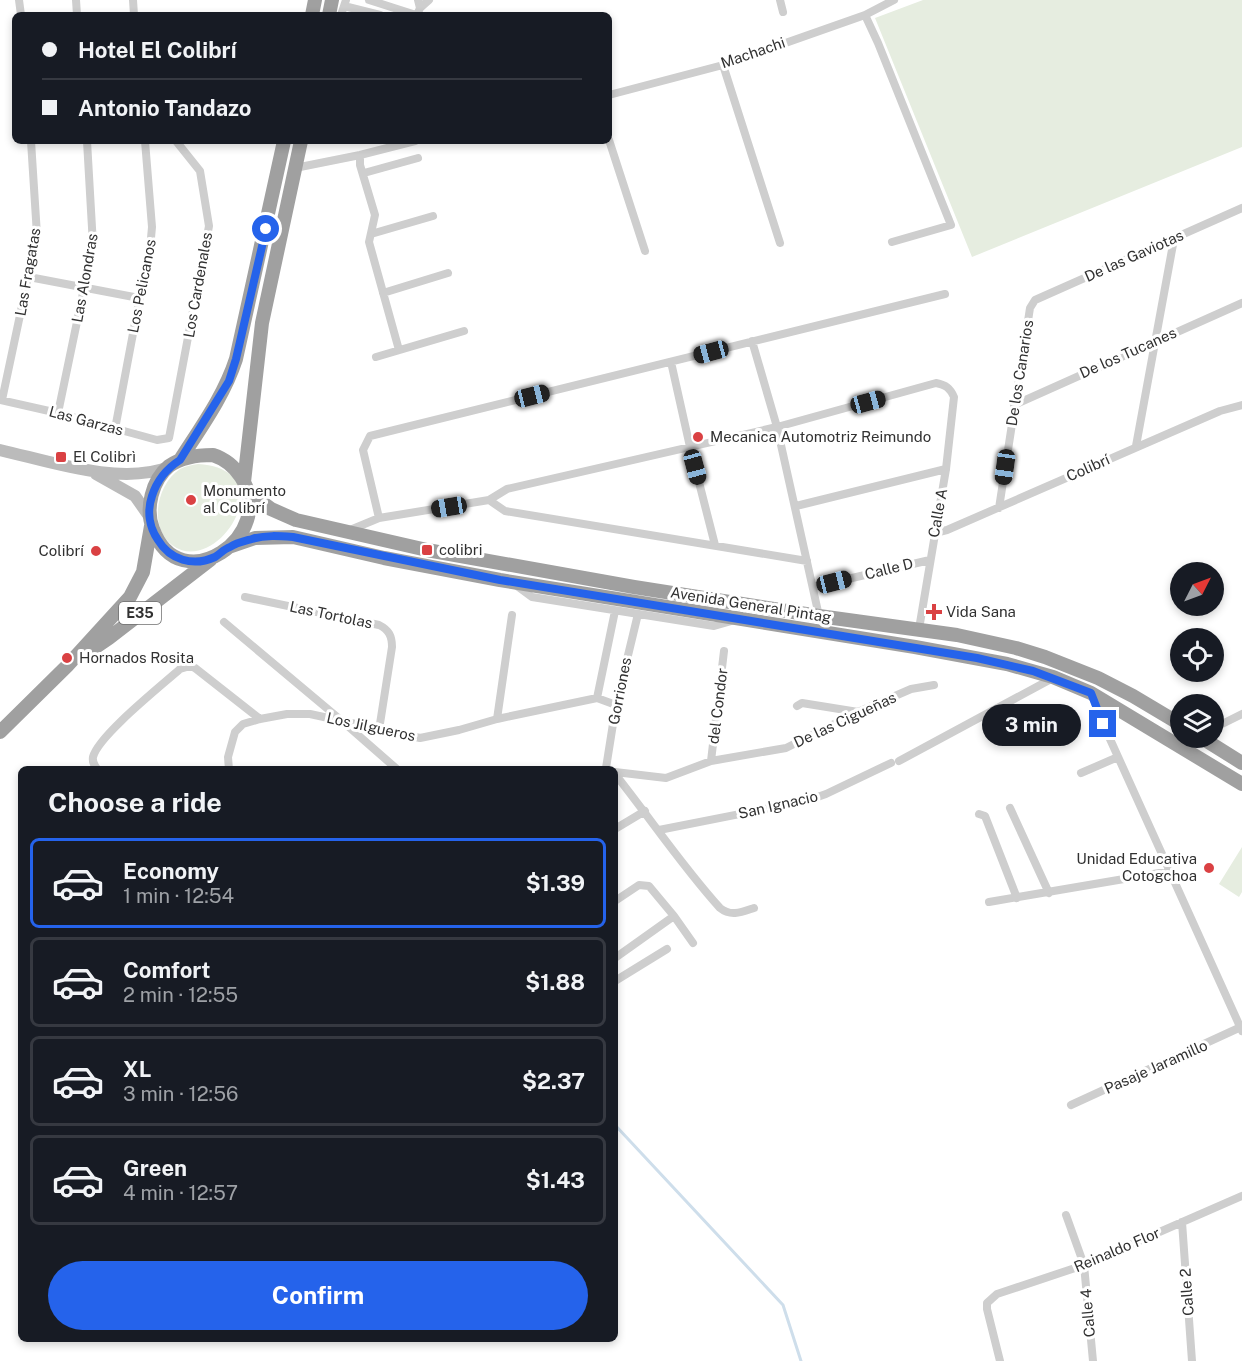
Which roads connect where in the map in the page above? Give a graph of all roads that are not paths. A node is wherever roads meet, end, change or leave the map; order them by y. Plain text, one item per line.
1 (369, 0) edge
2 (429, 0) edge
3 (894, 0) edge
4 (341, 2) edge
5 (418, 9) edge
6 (371, 12) edge
7 (865, 15) junction
8 (723, 65) junction
9 (612, 94) edge
10 (31, 144) edge
11 (87, 144) edge
12 (145, 144) edge
13 (178, 144) edge
14 (283, 144) edge
15 (300, 144) edge
16 (403, 144) edge
17 (610, 144) edge
18 (360, 155) junction
19 (418, 158) dead end
20 (295, 168) junction
21 (364, 173) junction
22 (1242, 208) edge
23 (434, 216) dead end
24 (371, 234) junction
25 (1173, 238) junction
26 (892, 242) dead end
27 (780, 243) dead end
28 (645, 251) dead end
29 (448, 273) dead end
30 (29, 277) junction
31 (84, 289) junction
32 (383, 293) junction
33 (945, 294) dead end
34 (139, 298) junction
35 (1242, 303) edge
36 (1030, 308) joint
37 (464, 330) dead end
38 (752, 341) junction
39 (1155, 341) junction
40 (399, 350) junction
41 (376, 357) dead end
42 (671, 362) junction
43 (1, 400) edge
44 (1014, 405) junction
45 (1242, 405) edge
46 (58, 413) junction
47 (777, 427) junction
48 (115, 429) junction
49 (170, 437) joint
50 (1136, 446) junction
51 (690, 447) junction
52 (0, 450) edge
53 (174, 464) junction
54 (946, 469) junction
55 (87, 470) junction
56 (246, 487) junction
57 (489, 500) junction
58 (796, 506) junction
59 (999, 508) junction
60 (379, 518) junction
61 (150, 521) junction
62 (340, 530) junction
63 (935, 533) junction
64 (715, 545) junction
65 (230, 547) junction
66 (211, 559) junction
67 (930, 560) junction
68 (807, 561) junction
69 (513, 582) junction
70 (813, 587) junction
71 (245, 597) dead end
72 (615, 611) junction
73 (638, 614) junction
74 (512, 615) dead end
75 (819, 616) junction
76 (738, 619) junction
77 (224, 622) dead end
78 (919, 629) junction
79 (724, 651) dead end
80 (67, 666) junction
81 (1053, 677) junction
82 (934, 685) dead end
83 (1091, 693) junction
84 (597, 698) junction
85 (616, 705) junction
86 (797, 706) dead end
87 (858, 712) junction
88 (1242, 714) edge
89 (1170, 718) edge
90 (260, 719) junction
91 (497, 719) junction
92 (342, 720) junction
93 (1224, 723) edge
94 (379, 730) junction
95 (0, 732) edge
96 (1218, 748) edge
97 (1118, 757) junction
98 (711, 760) junction
99 (1242, 763) edge
100 (95, 766) edge
101 (229, 766) edge
102 (394, 766) edge
103 (610, 766) edge
104 (618, 772) edge
105 (1081, 773) dead end
106 (618, 780) edge
107 (1242, 784) edge
108 (1011, 808) dead end
109 (645, 811) junction
110 (979, 814) dead end
111 (618, 828) edge
112 (659, 830) junction
113 (1171, 871) junction
114 (1049, 893) junction
115 (1017, 898) junction
116 (618, 899) edge
117 (989, 902) dead end
118 (754, 908) dead end
119 (674, 916) junction
120 (693, 942) dead end
121 (667, 949) dead end
122 (618, 955) edge
123 (618, 979) edge
124 (1241, 1029) edge
125 (1071, 1105) dead end
126 (1242, 1196) edge
127 (1066, 1215) dead end
128 (1182, 1222) junction
129 (1084, 1264) junction
130 (1000, 1361) edge
131 (1092, 1361) edge
132 (1192, 1361) edge

1 - 5 street
2 - 5 street
3 - 7 street, Machachi
4 - 6 street
7 - 8 street, Machachi
7 - 26 street
8 - 9 street, Machachi
8 - 27 street
10 - 30 street, Las Fragatas
11 - 31 street, Las Alondras
12 - 34 street, Los Pelicanos
13 - 49 street, Los Cardenales
14 - 53 highway
15 - 20 highway
16 - 18 street
17 - 28 street
18 - 20 street
18 - 21 street
19 - 21 street
20 - 56 highway
21 - 24 street
22 - 25 street, De las Gaviotas
23 - 24 street
24 - 32 street
25 - 36 street, De las Gaviotas
25 - 39 street
29 - 32 street
30 - 31 street
30 - 43 street, Las Fragatas
31 - 34 street
31 - 46 street, Las Alondras
32 - 40 street
33 - 38 street
34 - 48 street, Los Pelicanos
35 - 39 street, De los Tucanes
36 - 44 street, De los Canarios
37 - 40 street
38 - 42 street
38 - 47 street
39 - 44 street, De los Tucanes
39 - 50 street
40 - 41 street
42 - 51 street
42 - 60 street
43 - 46 street, Las Garzas
44 - 59 street, De los Canarios
45 - 50 street, Colibrí
46 - 48 street, Las Garzas
47 - 51 street
47 - 54 street, Calle A
47 - 58 street
48 - 49 street, Las Garzas
50 - 59 street, Colibrí
51 - 57 street
51 - 64 street
52 - 55 main road
53 - 55 main road
53 - 56 highway
53 - 61 highway, E35
54 - 58 street
54 - 63 street, Calle A
55 - 61 main road
56 - 62 highway, Avenida General Pintag
56 - 65 highway, E35
57 - 60 street
57 - 64 street
58 - 68 street
59 - 63 street, Colibrí
60 - 62 street
61 - 66 highway, E35
61 - 80 highway, E35
62 - 75 highway, Avenida General Pintag
63 - 67 street, Calle A
64 - 68 street
65 - 66 highway, E35
65 - 69 highway, Avenida General Pintag / E35
66 - 80 highway, E35
67 - 70 street, Calle D
67 - 78 street, Calle A
68 - 70 street
69 - 72 street
69 - 76 highway, Avenida General Pintag / E35
70 - 75 street
71 - 94 street, Las Tortolas
72 - 73 street
72 - 84 street
73 - 76 street
73 - 85 street, Gorriones
74 - 91 street
75 - 78 highway, Avenida General Pintag
76 - 81 highway, Avenida General Pintag / E35
77 - 92 street
78 - 89 highway, Avenida General Pintag
79 - 98 street, del Condor
80 - 95 highway, E35
81 - 83 highway, Avenida General Pintag / E35
81 - 112 street, San Ignacio
82 - 87 street, De las Cigueñas
83 - 97 street
83 - 107 highway, Avenida General Pintag / E35
84 - 85 street
84 - 91 street, Los Jilgueros
85 - 103 street, Gorriones
86 - 87 street
87 - 98 street, De las Cigueñas
88 - 93 street
90 - 92 street, Los Jilgueros
90 - 100 street
90 - 101 street, Los Jilgueros
91 - 94 street, Los Jilgueros
92 - 94 street, Los Jilgueros
92 - 102 street
96 - 99 highway
97 - 105 street
97 - 113 street
98 - 104 street, De las Cigueñas
106 - 109 street
108 - 114 street
109 - 111 street
109 - 112 street
110 - 115 street
112 - 118 street
113 - 114 street
113 - 124 street
114 - 115 street
115 - 117 street
116 - 119 street
119 - 120 street
119 - 122 street
121 - 123 street
124 - 125 street, Pasaje Jaramillo
126 - 128 street, Reinaldo Flor
127 - 129 street, Calle 4
128 - 129 street, Reinaldo Flor
128 - 132 street, Calle 2
129 - 130 street, Reinaldo Flor
129 - 131 street, Calle 4

